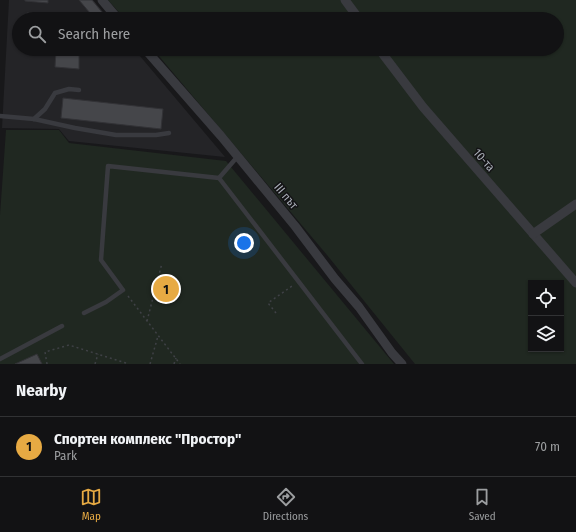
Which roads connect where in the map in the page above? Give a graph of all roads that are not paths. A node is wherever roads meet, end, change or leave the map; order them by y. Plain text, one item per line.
1 (102, 0) edge
2 (345, 0) edge
3 (112, 12) edge
4 (353, 12) edge
5 (151, 56) edge
6 (384, 56) edge
7 (79, 90) dead end
8 (0, 116) edge
9 (34, 119) junction
10 (169, 133) dead end
11 (238, 156) junction
12 (219, 178) junction
13 (576, 204) edge
14 (533, 234) junction
15 (576, 284) edge
16 (84, 313) dead end
17 (62, 326) dead end
18 (0, 359) edge
19 (362, 364) edge
20 (402, 364) edge

1 - 3 street
2 - 4 street
5 - 11 street, ІІІ път
6 - 14 street, 10-та
7 - 9 lane
8 - 9 lane
9 - 10 lane
11 - 12 lane
11 - 20 street, ІІІ път
12 - 16 lane
12 - 19 lane
13 - 14 street
14 - 15 street, 10-та
17 - 18 lane

